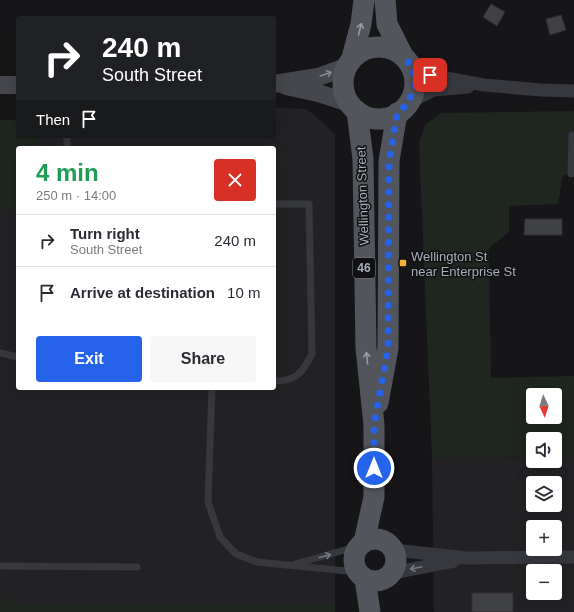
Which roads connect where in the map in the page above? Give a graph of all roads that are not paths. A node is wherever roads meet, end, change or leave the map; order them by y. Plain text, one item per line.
1 (364, 0) edge
2 (385, 0) edge
3 (406, 59) junction
4 (349, 63) junction
5 (276, 84) edge
6 (0, 85) edge
7 (16, 85) edge
8 (484, 85) junction
9 (574, 91) edge
10 (353, 107) junction
11 (403, 108) junction
12 (574, 135) edge
13 (571, 174) dead end
14 (276, 204) edge
15 (0, 353) edge
16 (16, 357) edge
17 (276, 381) edge
18 (212, 390) edge
19 (374, 425) junction
20 (374, 497) junction
21 (362, 544) junction
22 (392, 548) junction
23 (574, 556) edge
24 (467, 558) junction
25 (291, 565) junction
26 (0, 566) edge
27 (137, 567) dead end
28 (375, 576) junction
29 (370, 612) edge
30 (379, 612) edge

4 -> 1 main road, Wellington Street / 46
2 - 3 main road, Wellington Street / 46
3 - 4 main road
3 - 8 street
3 - 11 main road, Wellington Street / 46
5 -> 4 street
4 - 10 main road, Wellington Street / 46
5 - 10 street
6 - 7 street
8 - 9 street
8 - 11 street
10 - 11 main road
19 -> 10 main road, Wellington Street / 46
11 - 19 main road, Wellington Street / 46
12 - 13 lane
14 - 17 lane
15 - 16 lane
18 - 25 lane
19 - 20 main road, Wellington Street / 46
20 - 21 main road, Wellington Street / 46
20 - 22 main road, Wellington Street / 46
21 - 22 main road
25 -> 21 lane
21 - 28 main road, 46
22 - 24 street
22 - 28 main road, 46
23 - 24 street
24 -> 28 street
25 - 28 lane
26 - 27 lane
28 - 29 main road, 46
28 - 30 main road, 46

